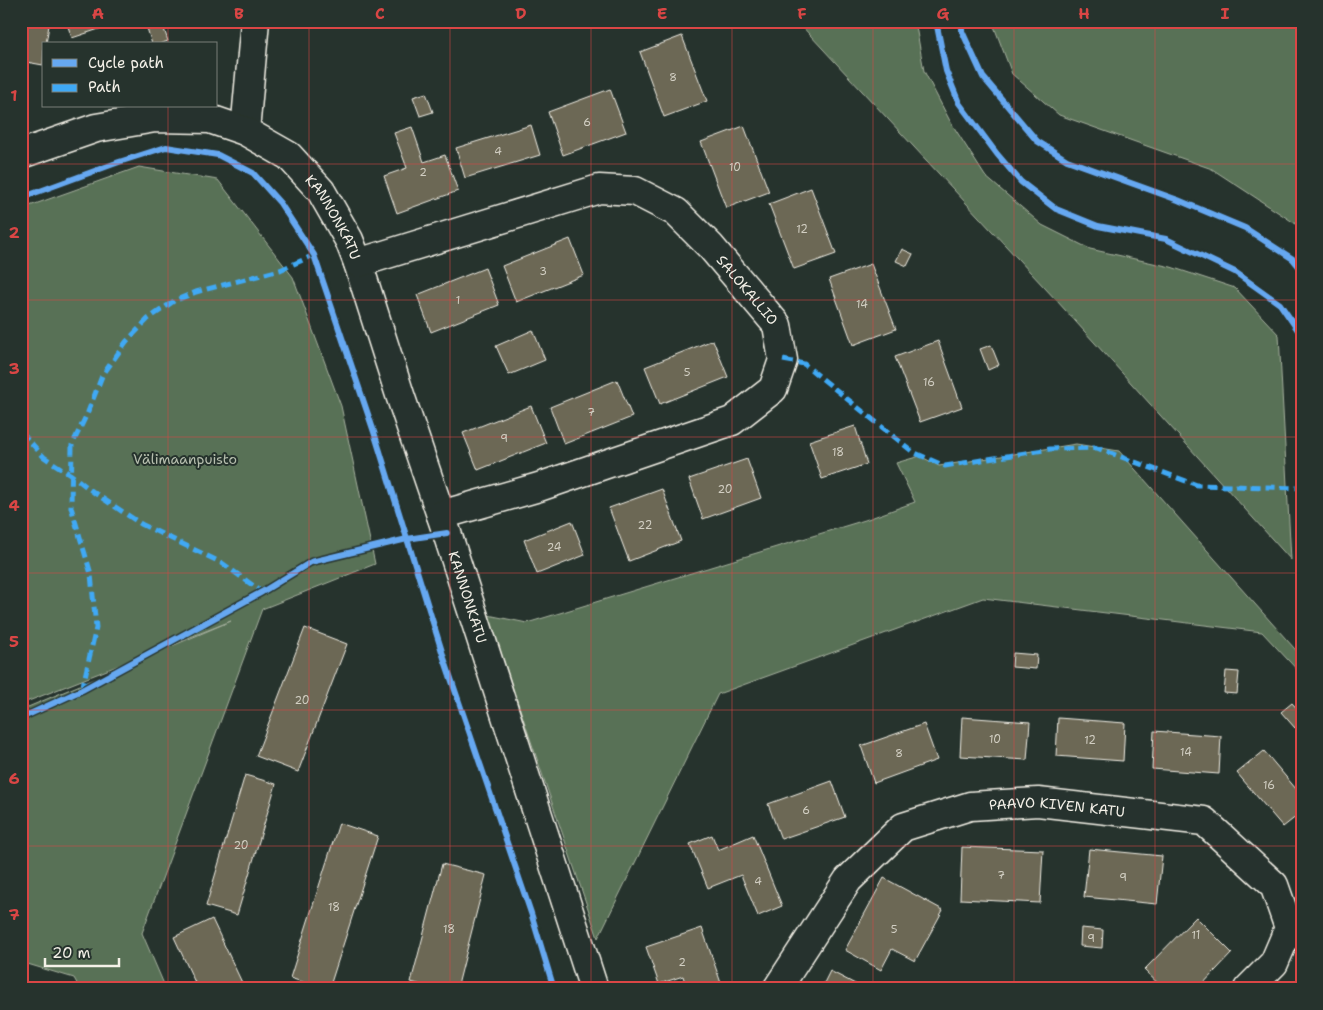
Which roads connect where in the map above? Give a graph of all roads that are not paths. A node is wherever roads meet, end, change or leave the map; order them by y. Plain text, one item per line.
1 (255, 21) edge
2 (245, 131) junction
3 (21, 154) edge
4 (358, 263) junction
5 (441, 515) junction
6 (1295, 924) edge
7 (594, 989) edge
8 (777, 989) edge
9 (1248, 989) edge

1 - 2 street
2 - 3 street, KANNONKATU
2 - 4 street, KANNONKATU
4 - 5 street, KANNONKATU
4 - 5 street, SALOKALLIO
5 - 7 street, KANNONKATU
6 - 8 street, PAAVO KIVEN KATU
6 - 9 street, PAAVO KIVEN KATU

